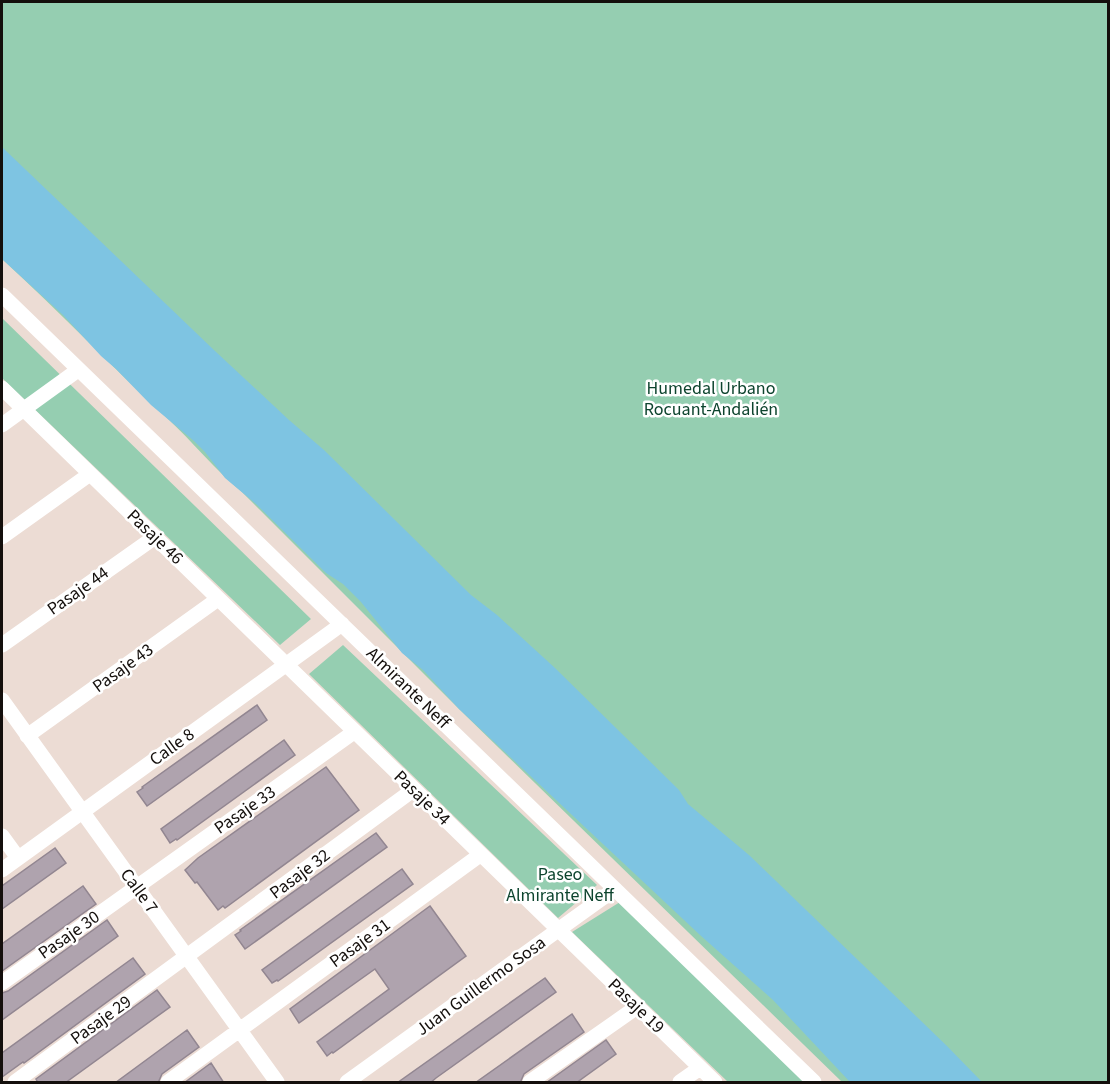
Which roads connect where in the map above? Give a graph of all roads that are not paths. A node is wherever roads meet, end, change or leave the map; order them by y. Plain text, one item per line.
1 (2, 295) edge
2 (78, 369) junction
3 (2, 388) edge
4 (23, 409) junction
5 (2, 425) edge
6 (90, 474) junction
7 (2, 537) edge
8 (155, 537) junction
9 (219, 599) junction
10 (342, 624) junction
11 (2, 645) edge
12 (286, 665) junction
13 (2, 700) edge
14 (354, 732) junction
15 (27, 736) junction
16 (413, 790) junction
17 (82, 812) junction
18 (2, 836) edge
19 (480, 855) junction
20 (18, 858) junction
21 (2, 870) edge
22 (136, 887) junction
23 (615, 889) junction
24 (557, 930) junction
25 (187, 958) junction
26 (2, 983) edge
27 (637, 1007) junction
28 (240, 1031) junction
29 (700, 1068) junction
30 (15, 1083) edge
31 (168, 1083) edge
32 (277, 1083) edge
33 (347, 1083) edge
34 (530, 1083) edge
35 (680, 1083) edge
36 (715, 1083) edge
37 (814, 1083) edge

1 - 2 street, Almirante Neff
2 - 4 street
2 - 10 street, Almirante Neff
3 - 4 street, Pasaje 46
4 - 5 street
4 - 6 street, Pasaje 46
6 - 7 street
6 - 8 street, Pasaje 46
8 - 9 street, Pasaje 46
8 - 11 street, Pasaje 44
9 - 12 street, Pasaje 46
9 - 15 street, Pasaje 43
10 - 12 street, Calle 8
10 - 23 street, Almirante Neff
12 - 14 street, Pasaje 34
12 - 17 street, Calle 8
13 - 15 street, Calle 7
14 - 16 street, Pasaje 34
14 - 22 street, Pasaje 33
15 - 17 street, Calle 7
16 - 19 street, Pasaje 34
16 - 25 street, Pasaje 32
17 - 20 street, Calle 8
17 - 22 street, Calle 7
18 - 20 street
19 - 24 street, Pasaje 34
19 - 28 street, Pasaje 31
20 - 21 street, Calle 8
22 - 25 street, Calle 7
22 - 26 street, Pasaje 30
23 - 24 street, Juan Guillermo Sosa
23 - 37 street, Almirante Neff
24 - 27 street, Pasaje 19
24 - 33 street, Juan Guillermo Sosa
25 - 28 street, Calle 7
25 - 30 street, Pasaje 29
27 - 29 street, Pasaje 19
27 - 34 street
28 - 31 street, Pasaje 31
28 - 32 street, Calle 7
29 - 35 street
29 - 36 street, Pasaje 19

